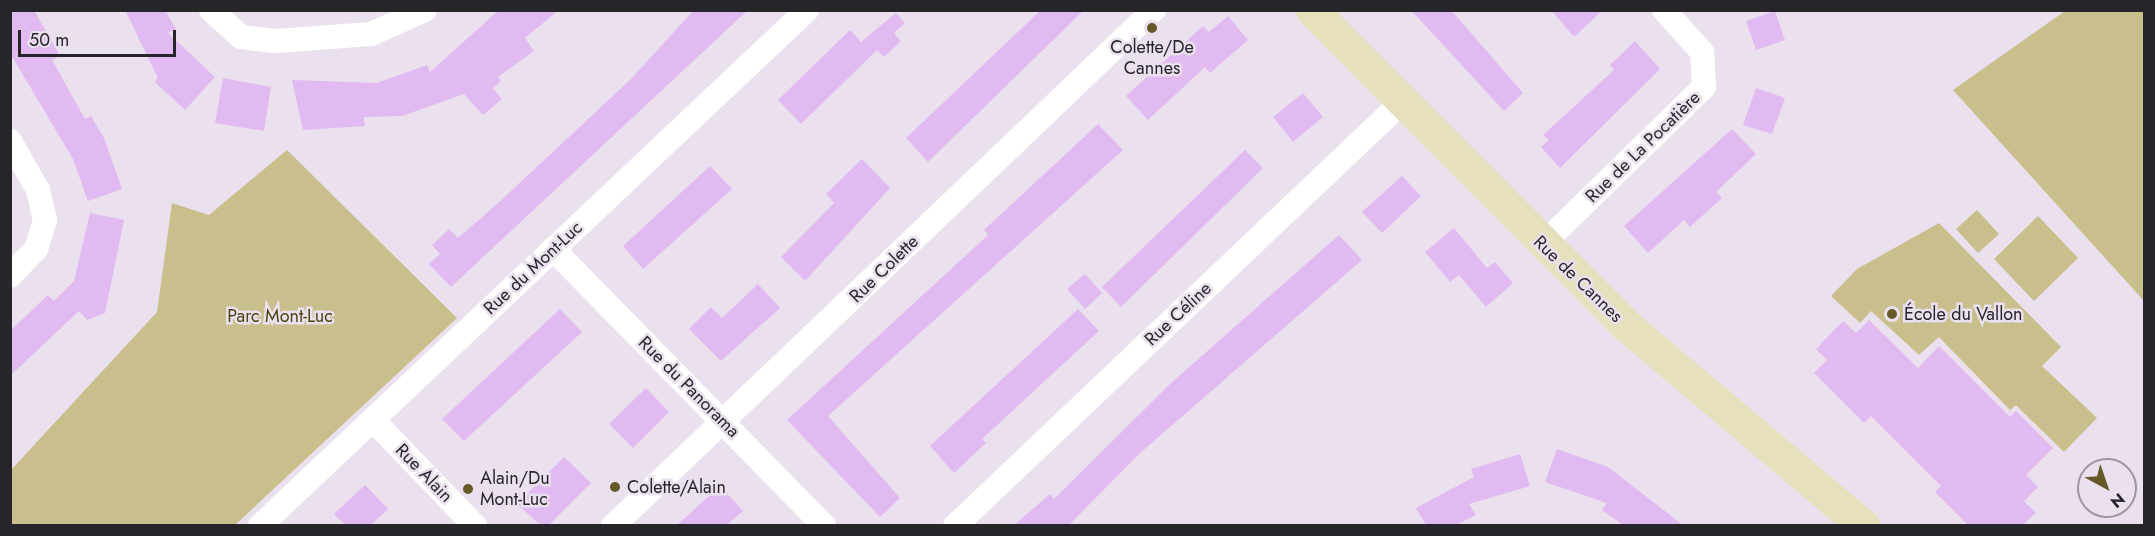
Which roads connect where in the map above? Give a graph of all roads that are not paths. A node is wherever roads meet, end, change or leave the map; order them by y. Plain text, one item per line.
1 (211, 10) edge
2 (425, 10) edge
3 (807, 10) edge
4 (1154, 10) edge
5 (1312, 10) edge
6 (1664, 10) edge
7 (1401, 103) junction
8 (10, 141) edge
9 (1542, 245) junction
10 (553, 249) junction
11 (10, 276) edge
12 (373, 420) junction
13 (723, 422) junction
14 (260, 525) edge
15 (475, 525) edge
16 (613, 525) edge
17 (824, 525) edge
18 (956, 525) edge
19 (1863, 525) edge

1 - 2 street
3 - 10 street, Rue du Mont-Luc
4 - 13 street, Rue Colette
5 - 7 street, Rue de Cannes
6 - 9 street, Rue de La Pocatière
7 - 9 street, Rue de Cannes
7 - 18 street, Rue Céline
8 - 11 street
9 - 19 street, Rue de Cannes
10 - 12 street, Rue du Mont-Luc
10 - 13 street, Rue du Panorama
12 - 14 street, Rue du Mont-Luc
12 - 15 street, Rue Alain
13 - 16 street, Rue Colette
13 - 17 street, Rue du Panorama

